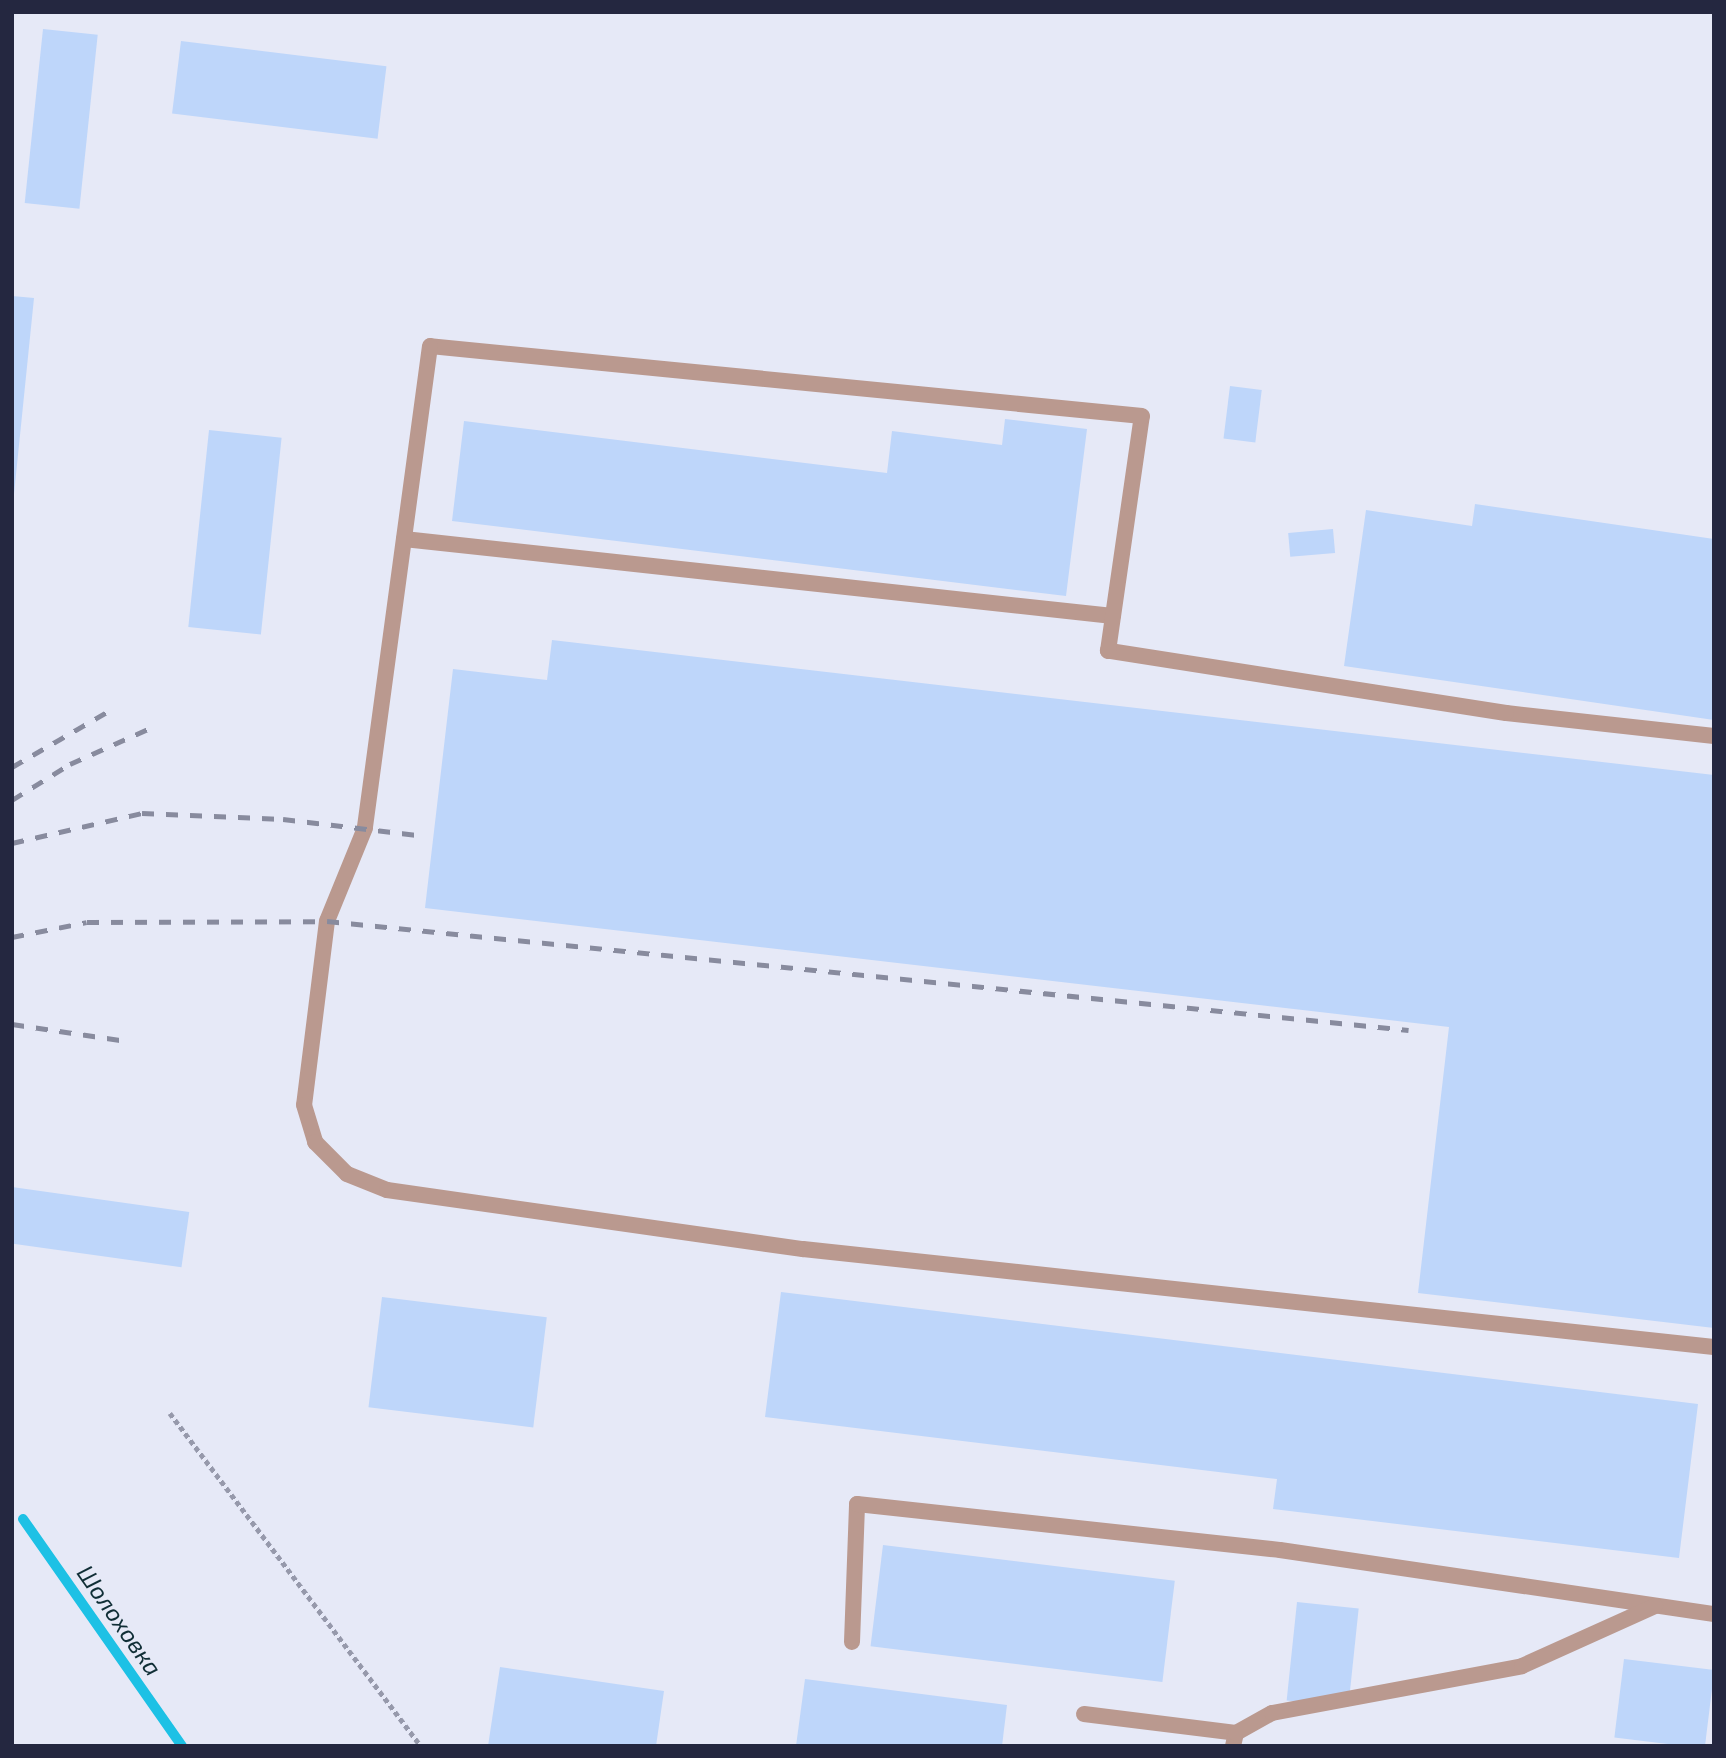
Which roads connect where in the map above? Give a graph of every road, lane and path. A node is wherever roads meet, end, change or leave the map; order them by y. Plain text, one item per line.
1 (404, 539) junction
2 (1113, 616) junction
3 (1714, 736) edge
4 (1714, 1347) edge
5 (170, 1413) dead end
6 (1655, 1606) junction
7 (1714, 1614) edge
8 (852, 1642) dead end
9 (1084, 1714) dead end
10 (1235, 1739) edge
11 (421, 1746) edge

1 - 2 lane
1 - 2 lane
1 - 4 lane
2 - 3 lane
5 - 11 path
6 - 7 lane
6 - 8 lane
6 - 10 lane
9 - 10 lane

